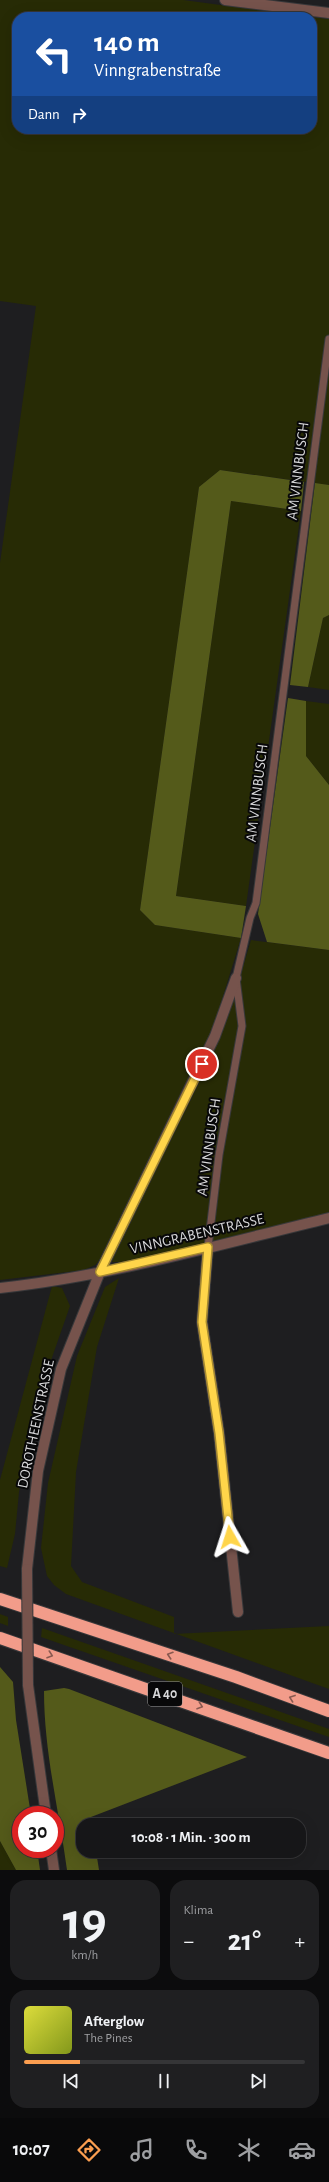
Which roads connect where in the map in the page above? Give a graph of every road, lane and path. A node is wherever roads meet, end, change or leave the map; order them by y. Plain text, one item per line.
1 (225, 0) edge
2 (329, 13) edge
3 (329, 339) edge
4 (236, 978) junction
5 (329, 1218) edge
6 (208, 1247) junction
7 (100, 1272) junction
8 (0, 1288) edge
9 (0, 1599) edge
10 (238, 1612) dead end
11 (0, 1638) edge
12 (329, 1711) edge
13 (329, 1753) edge
14 (45, 1806) edge
15 (52, 1858) edge
16 (54, 1870) edge

1 - 2 street
3 - 4 lane, AM VINNBUSCH
4 - 6 lane, AM VINNBUSCH
4 - 7 street, DOROTHEENSTRASSE
5 - 6 street, VINNGRABENSTRASSE
6 - 7 street, VINNGRABENSTRASSE
6 - 10 street
7 - 8 street, VINNGRABENSTRASSE
7 - 14 street, DOROTHEENSTRASSE, bridge
12 -> 9 highway, A 40
11 -> 13 highway, A 40
15 - 16 street

